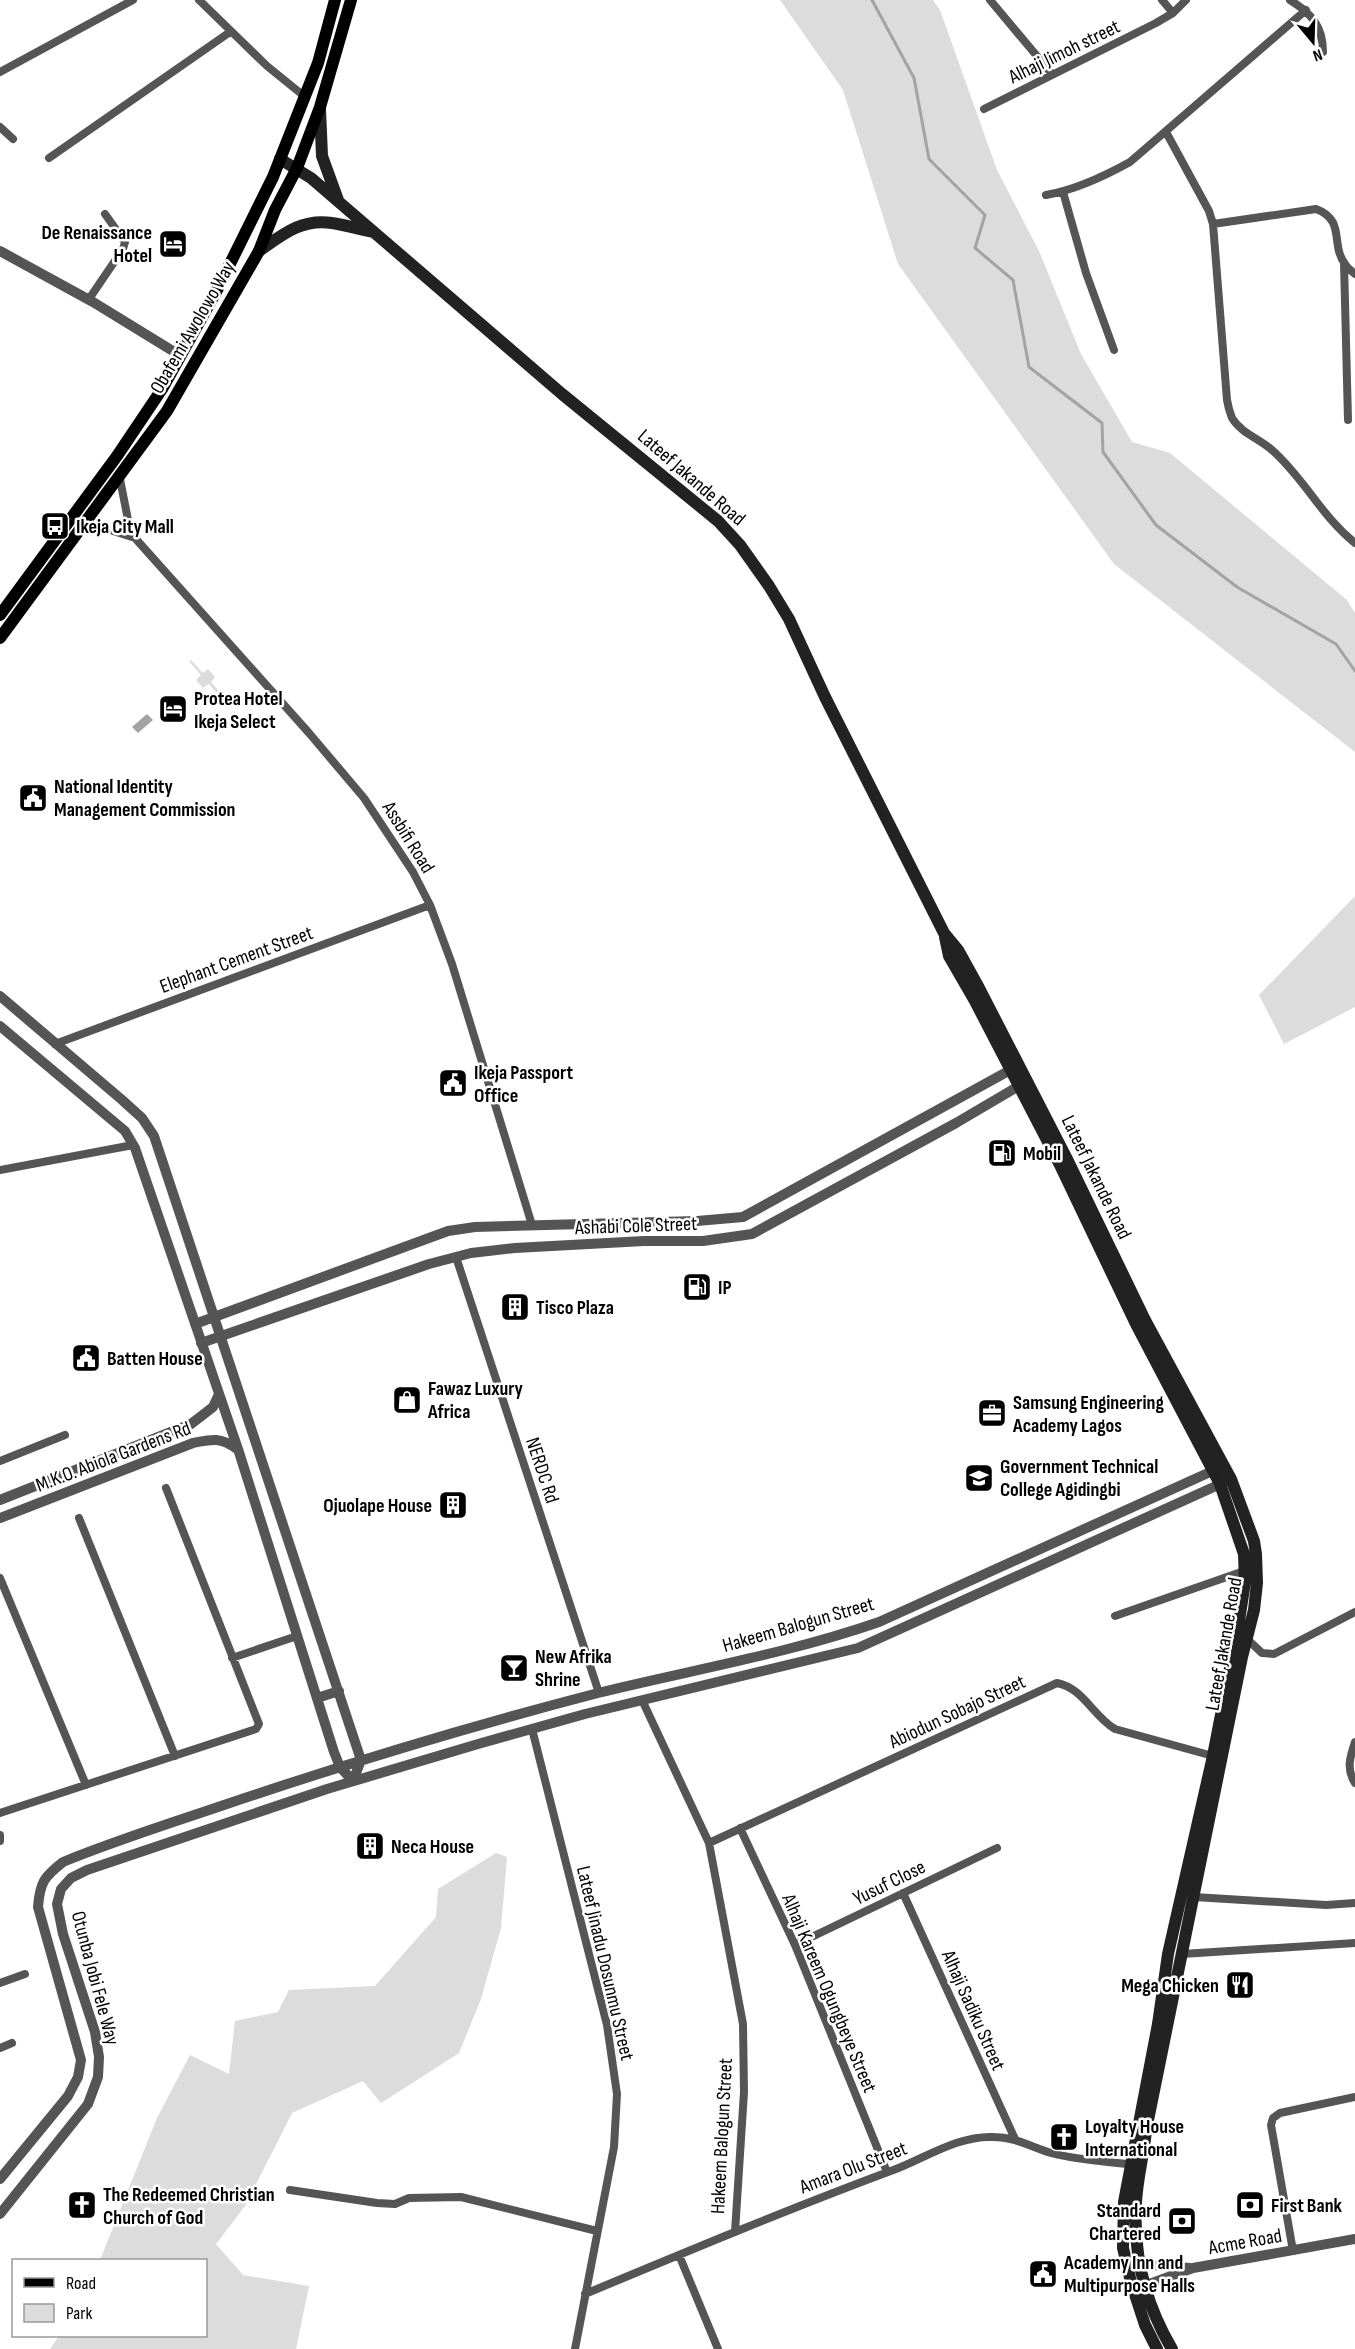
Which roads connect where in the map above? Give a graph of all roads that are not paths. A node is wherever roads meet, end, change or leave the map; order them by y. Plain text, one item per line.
1 (133, 0) edge
2 (199, 0) edge
3 (335, 0) edge
4 (351, 0) edge
5 (990, 0) edge
6 (1162, 0) edge
7 (1186, 0) edge
8 (1290, 0) edge
9 (1306, 10) junction
10 (1173, 13) junction
11 (230, 32) junction
12 (1323, 52) dead end
13 (0, 72) edge
14 (1052, 74) junction
15 (304, 96) junction
16 (320, 107) junction
17 (984, 109) dead end
18 (0, 128) edge
19 (1166, 132) junction
20 (13, 140) dead end
21 (49, 158) dead end
22 (280, 159) junction
23 (297, 168) junction
24 (1064, 192) junction
25 (1046, 195) dead end
26 (339, 201) junction
27 (105, 214) dead end
28 (1213, 224) junction
29 (374, 232) junction
30 (0, 251) edge
31 (259, 251) junction
32 (1344, 263) junction
33 (1355, 274) edge
34 (89, 299) junction
35 (1113, 350) dead end
36 (181, 356) junction
37 (1348, 420) dead end
38 (119, 474) junction
39 (78, 531) junction
40 (135, 538) junction
41 (1355, 543) edge
42 (0, 615) edge
43 (0, 638) edge
44 (430, 905) junction
45 (0, 996) edge
46 (0, 1026) edge
47 (55, 1044) junction
48 (1014, 1068) junction
49 (1022, 1084) junction
50 (956, 1100) junction
51 (965, 1117) junction
52 (133, 1145) junction
53 (0, 1170) edge
54 (532, 1225) junction
55 (456, 1257) junction
56 (278, 1294) junction
57 (285, 1314) junction
58 (214, 1317) junction
59 (195, 1324) junction
60 (221, 1336) junction
61 (201, 1343) junction
62 (219, 1394) junction
63 (65, 1435) dead end
64 (238, 1449) junction
65 (0, 1461) edge
66 (1219, 1468) junction
67 (1225, 1482) junction
68 (166, 1488) dead end
69 (0, 1500) edge
70 (0, 1518) edge
71 (79, 1518) dead end
72 (1069, 1535) junction
73 (1075, 1550) junction
74 (1244, 1571) junction
75 (0, 1578) edge
76 (1355, 1612) edge
77 (1115, 1616) dead end
78 (297, 1636) junction
79 (1247, 1639) junction
80 (231, 1658) junction
81 (729, 1663) junction
82 (732, 1679) junction
83 (339, 1691) junction
84 (599, 1693) junction
85 (317, 1698) junction
86 (642, 1700) junction
87 (532, 1729) junction
88 (1355, 1742) edge
89 (175, 1756) junction
90 (1213, 1756) junction
91 (361, 1760) junction
92 (340, 1767) junction
93 (353, 1781) junction
94 (1355, 1783) edge
95 (86, 1785) junction
96 (0, 1813) edge
97 (740, 1828) junction
98 (0, 1835) edge
99 (0, 1841) edge
100 (709, 1843) junction
101 (997, 1848) dead end
102 (903, 1893) junction
103 (1194, 1897) junction
104 (1355, 1903) edge
105 (1355, 1943) edge
106 (795, 1946) junction
107 (1182, 1954) junction
108 (25, 1974) dead end
109 (0, 1983) edge
110 (82, 1995) junction
111 (65, 2001) junction
112 (12, 2043) dead end
113 (0, 2048) edge
114 (1355, 2097) edge
115 (1015, 2139) junction
116 (1136, 2165) junction
117 (887, 2172) junction
118 (0, 2179) edge
119 (290, 2190) dead end
120 (0, 2214) edge
121 (597, 2231) junction
122 (735, 2232) junction
123 (1355, 2239) edge
124 (1293, 2251) junction
125 (679, 2255) junction
126 (1134, 2266) junction
127 (1193, 2268) junction
128 (1139, 2288) junction
129 (585, 2294) junction
130 (575, 2349) edge
131 (718, 2349) edge
132 (1157, 2349) edge
133 (1172, 2349) edge

1 - 13 street
2 - 11 street
3 - 15 main road, Obafemi Awolowo Way
4 - 16 main road, Obafemi Awolowo Way
5 - 14 street
6 - 10 street
7 - 10 street, Alhaji Jimoh street
8 - 9 street
9 - 12 street
9 - 19 street
10 - 14 street, Alhaji Jimoh street
11 - 15 street
11 - 21 street
14 - 17 street, Alhaji Jimoh street
15 - 22 main road, Obafemi Awolowo Way
16 - 23 main road, Obafemi Awolowo Way
16 - 26 main road
18 - 20 street
19 - 24 street
19 - 28 street
22 - 23 main road, Lateef Jakande Road
22 - 36 main road, Obafemi Awolowo Way
23 - 26 main road, Lateef Jakande Road
23 - 31 main road, Obafemi Awolowo Way
24 - 25 street
24 - 35 street
26 - 29 main road, Lateef Jakande Road
27 - 34 street
28 - 32 street
28 - 41 street
29 - 31 main road
29 - 48 main road, Lateef Jakande Road
30 - 34 street
31 - 38 main road, Obafemi Awolowo Way
32 - 33 street
32 - 37 street
34 - 36 street
36 - 42 main road, Obafemi Awolowo Way
38 - 39 main road, Obafemi Awolowo Way
38 - 40 street
39 - 40 street
39 - 43 main road, Obafemi Awolowo Way
40 - 44 street, Assbifi Road
44 - 47 street, Elephant Cement Street
44 - 54 street, Assbifi Road
45 - 47 street
46 - 52 street
47 - 58 street
48 - 49 main road, Lateef Jakande Road
48 - 50 street, Ashabi Cole Street
49 - 51 street, Ashabi Cole Street
49 - 66 main road, Lateef Jakande Road
50 - 51 street
50 - 54 street, Ashabi Cole Street
51 - 55 street, Ashabi Cole Street
52 - 53 street
52 - 59 street
54 - 56 street, Ashabi Cole Street
55 - 57 street, Ashabi Cole Street
55 - 84 street, NERDC Rd
56 - 57 street
56 - 58 street, Ashabi Cole Street
57 - 60 street, Ashabi Cole Street
58 - 59 street, Ashabi Cole Street
58 - 60 street
59 - 61 street
60 - 61 street, Ashabi Cole Street
60 - 83 street
61 - 62 street
62 - 64 street
62 - 69 street, M.K.O. Abiola Gardens Rd
63 - 65 street
64 - 70 street, M.K.O. Abiola Gardens Rd
64 - 78 street
66 - 67 main road, Lateef Jakande Road
66 - 72 street, Hakeem Balogun Street
67 - 73 street, Hakeem Balogun Street
67 - 74 main road, Lateef Jakande Road
67 - 79 main road, Lateef Jakande Road
68 - 80 street
71 - 89 street
72 - 73 street
72 - 81 street, Hakeem Balogun Street
73 - 82 street, Hakeem Balogun Street
74 - 77 street
74 - 90 main road, Lateef Jakande Road
75 - 95 street
76 - 79 street
78 - 80 street
78 - 85 street
79 - 103 main road, Lateef Jakande Road
80 - 89 street
81 - 82 street
81 - 84 street, Hakeem Balogun Street
82 - 86 street, Hakeem Balogun Street
83 - 85 street
83 - 91 street
84 - 91 street, Hakeem Balogun Street
85 - 92 street
86 - 87 street, Hakeem Balogun Street
86 - 100 street, Hakeem Balogun Street
87 - 93 street, Hakeem Balogun Street
87 - 121 street, Lateef Jinadu Dosunmu Street
88 - 94 street
89 - 95 street
90 - 97 street, Abiodun Sobajo Street
90 - 116 main road, Lateef Jakande Road
91 - 92 street, Otunba Jobi Fele Way
91 - 93 street
92 - 93 street
92 - 111 street, Otunba Jobi Fele Way
93 - 110 street, Otunba Jobi Fele Way
95 - 96 street
97 - 100 street, Abiodun Sobajo Street
97 - 106 street, Alhaji Kareem Ogungbeye Street
98 - 99 street
100 - 122 street, Hakeem Balogun Street
101 - 102 street, Yusuf Close
102 - 106 street, Yusuf Close
102 - 115 street, Alhaji Sadiku Street
103 - 104 street
103 - 107 main road, Lateef Jakande Road
105 - 107 street
106 - 117 street, Alhaji Kareem Ogungbeye Street
107 - 116 main road, Lateef Jakande Road
108 - 109 street
110 - 111 street
110 - 120 street, Otunba Jobi Fele Way
111 - 118 street, Otunba Jobi Fele Way
112 - 113 street
114 - 124 street
115 - 116 street, Amara Olu Street
115 - 117 street, Amara Olu Street
116 - 126 main road, Lateef Jakande Road
117 - 122 street, Amara Olu Street
119 - 121 street
121 - 129 street, Lateef Jinadu Dosunmu Street
122 - 125 street, Amara Olu Street
123 - 124 street, Acme Road
124 - 127 street, Acme Road
125 - 129 street, Amara Olu Street
125 - 131 street
126 - 127 street
126 - 128 main road, Lateef Jakande Road
127 - 128 street, Acme Road
128 - 132 main road, Lateef Jakande Road
128 - 133 main road, Lateef Jakande Road
129 - 130 street, Lateef Jinadu Dosunmu Street

